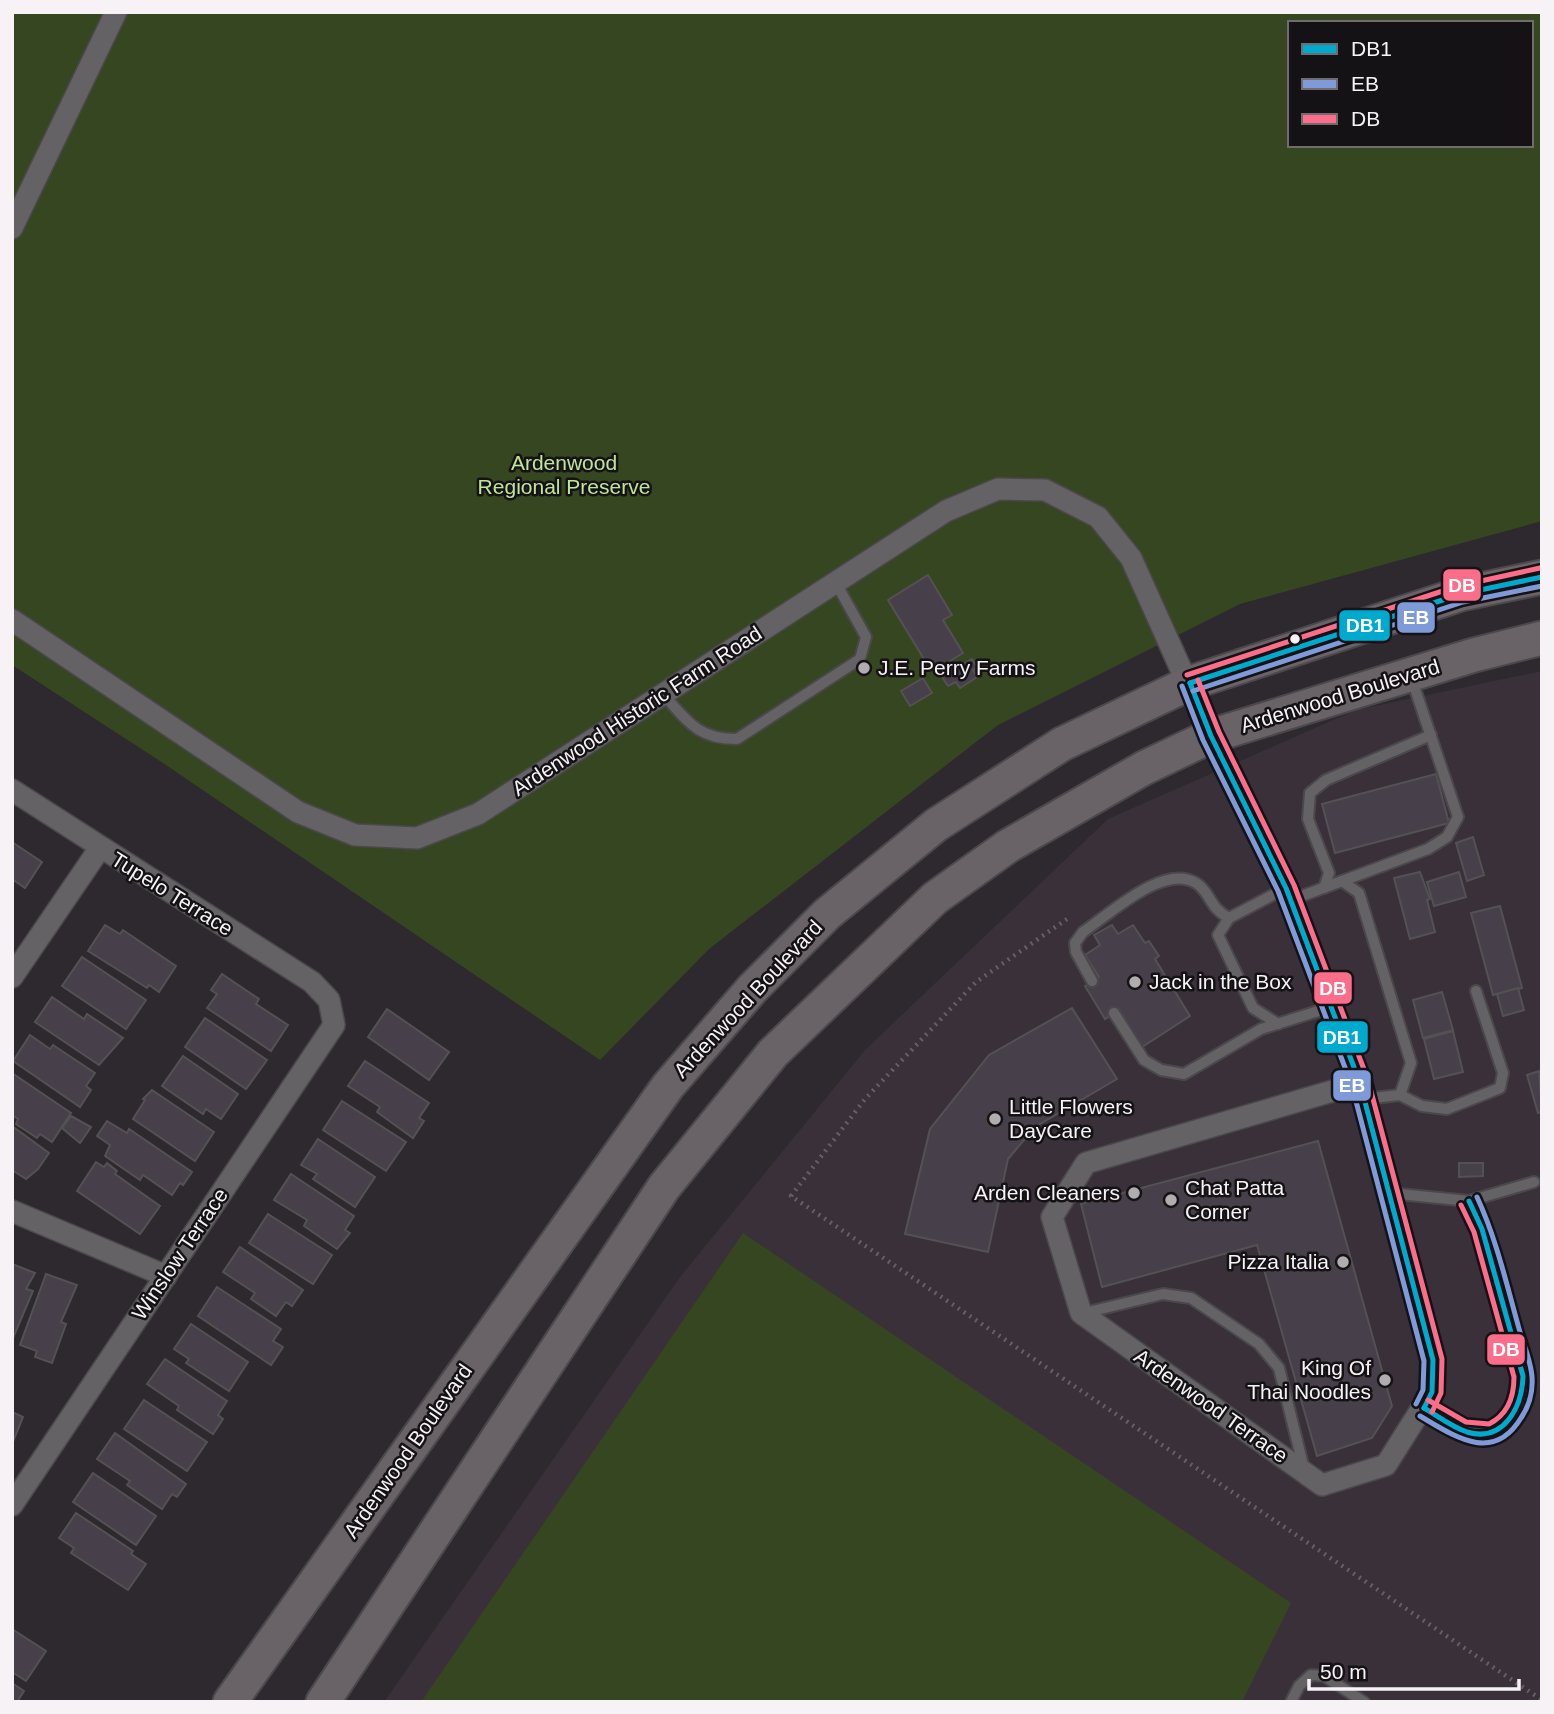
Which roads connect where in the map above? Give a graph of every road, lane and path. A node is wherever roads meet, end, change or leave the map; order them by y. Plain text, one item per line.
1 (116, 12) edge
2 (12, 228) edge
3 (1542, 577) edge
4 (836, 583) junction
5 (12, 620) edge
6 (1542, 638) edge
7 (1410, 674) junction
8 (1190, 683) junction
9 (663, 694) junction
10 (1431, 735) junction
11 (1211, 736) junction
12 (12, 790) edge
13 (100, 848) junction
14 (1342, 881) junction
15 (1324, 888) junction
16 (1288, 894) junction
17 (1229, 918) junction
18 (12, 977) edge
19 (1092, 981) dead end
20 (1476, 991) dead end
21 (329, 1000) joint
22 (1331, 1007) junction
23 (1114, 1013) dead end
24 (1278, 1024) junction
25 (1362, 1091) junction
26 (1400, 1095) junction
27 (1534, 1182) dead end
28 (1389, 1193) junction
29 (1469, 1201) junction
30 (12, 1211) edge
31 (166, 1276) junction
32 (1081, 1313) junction
33 (1424, 1408) junction
34 (1305, 1473) junction
35 (12, 1505) edge
36 (230, 1702) edge
37 (323, 1702) edge
38 (1292, 1702) edge
39 (1364, 1702) edge

1 - 2 street
3 - 8 main road, Ardenwood Boulevard
4 - 8 street, Ardenwood Historic Farm Road
4 - 9 street, Ardenwood Historic Farm Road
4 - 9 lane
5 - 9 street, Ardenwood Historic Farm Road
6 - 7 main road, Ardenwood Boulevard
7 - 10 lane
7 - 11 main road, Ardenwood Boulevard
8 - 11 street, Ardenwood Terrace
8 - 36 main road, Ardenwood Boulevard
10 - 14 lane
10 - 15 lane
11 - 16 street, Ardenwood Terrace
11 - 37 main road, Ardenwood Boulevard
12 - 13 street, Tupelo Terrace
13 - 18 street
13 - 21 street, Tupelo Terrace
14 - 15 lane
14 - 26 lane
15 - 16 lane
16 - 17 lane
16 - 22 street, Ardenwood Terrace
17 - 19 lane
17 - 24 lane
20 - 26 lane
21 - 31 street, Winslow Terrace
22 - 24 lane
22 - 25 street, Ardenwood Terrace
23 - 24 lane
25 - 26 lane
25 - 28 street, Ardenwood Terrace
25 - 32 street
27 - 29 lane
28 - 29 lane
28 - 33 street, Ardenwood Terrace
29 - 33 lane
30 - 31 street
31 - 35 street, Winslow Terrace
32 - 34 street, Ardenwood Terrace
32 - 34 lane
33 - 34 street, Ardenwood Terrace
38 - 39 lane

